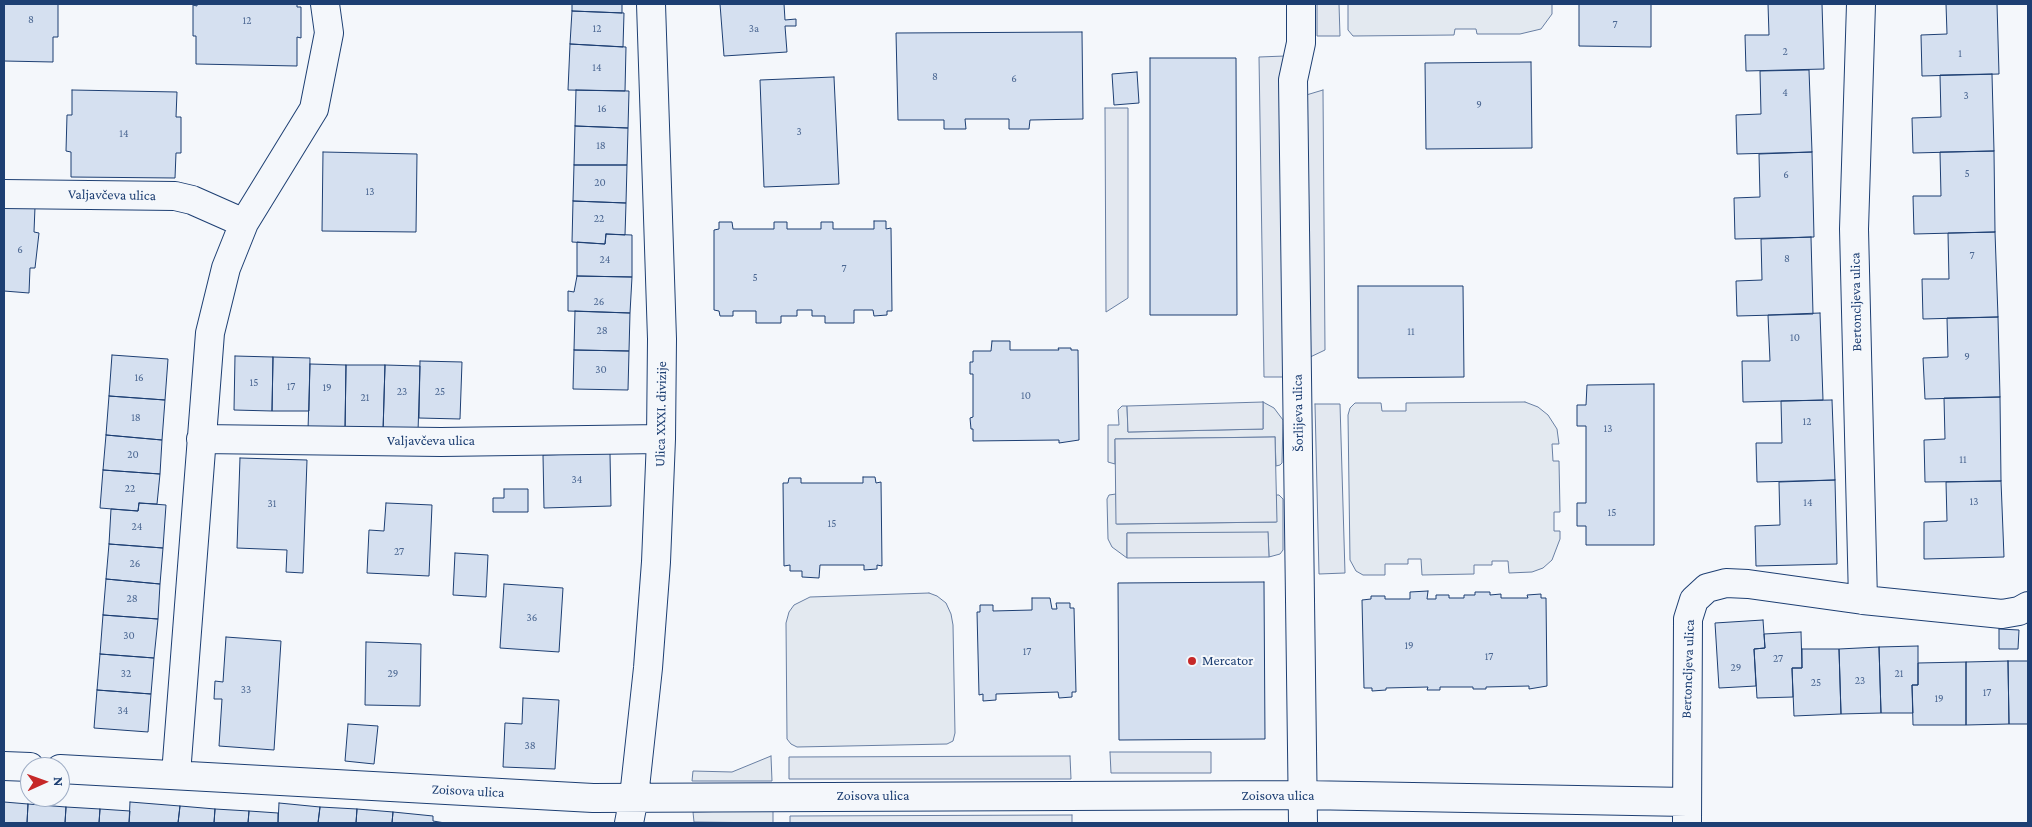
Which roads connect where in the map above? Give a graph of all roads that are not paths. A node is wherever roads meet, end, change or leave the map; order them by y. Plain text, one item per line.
1 (325, 4) edge
2 (651, 4) edge
3 (1302, 4) edge
4 (1861, 4) edge
5 (4, 194) edge
6 (244, 223) junction
7 (201, 439) junction
8 (661, 439) junction
9 (1863, 600) junction
10 (2028, 606) edge
11 (4, 766) edge
12 (20, 767) edge
13 (70, 769) edge
14 (176, 774) junction
15 (1303, 795) junction
16 (632, 810) edge
17 (1687, 813) edge
18 (1303, 823) edge

1 - 6 street
2 - 8 street, Ulica XXXI. divizije
3 - 15 street, Šorlijeva ulica
4 - 9 street, Bertoncljeva ulica
5 - 6 street, Valjavčeva ulica
6 - 7 street
7 - 8 street, Valjavčeva ulica
7 - 14 street
8 - 16 street, Ulica XXXI. divizije
9 - 10 street, Bertoncljeva ulica
9 - 17 street, Bertoncljeva ulica
11 - 12 street
13 - 14 street, Zoisova ulica
14 - 16 street, Zoisova ulica
15 - 16 street, Zoisova ulica
15 - 17 street, Zoisova ulica
15 - 18 street, Šorlijeva ulica

